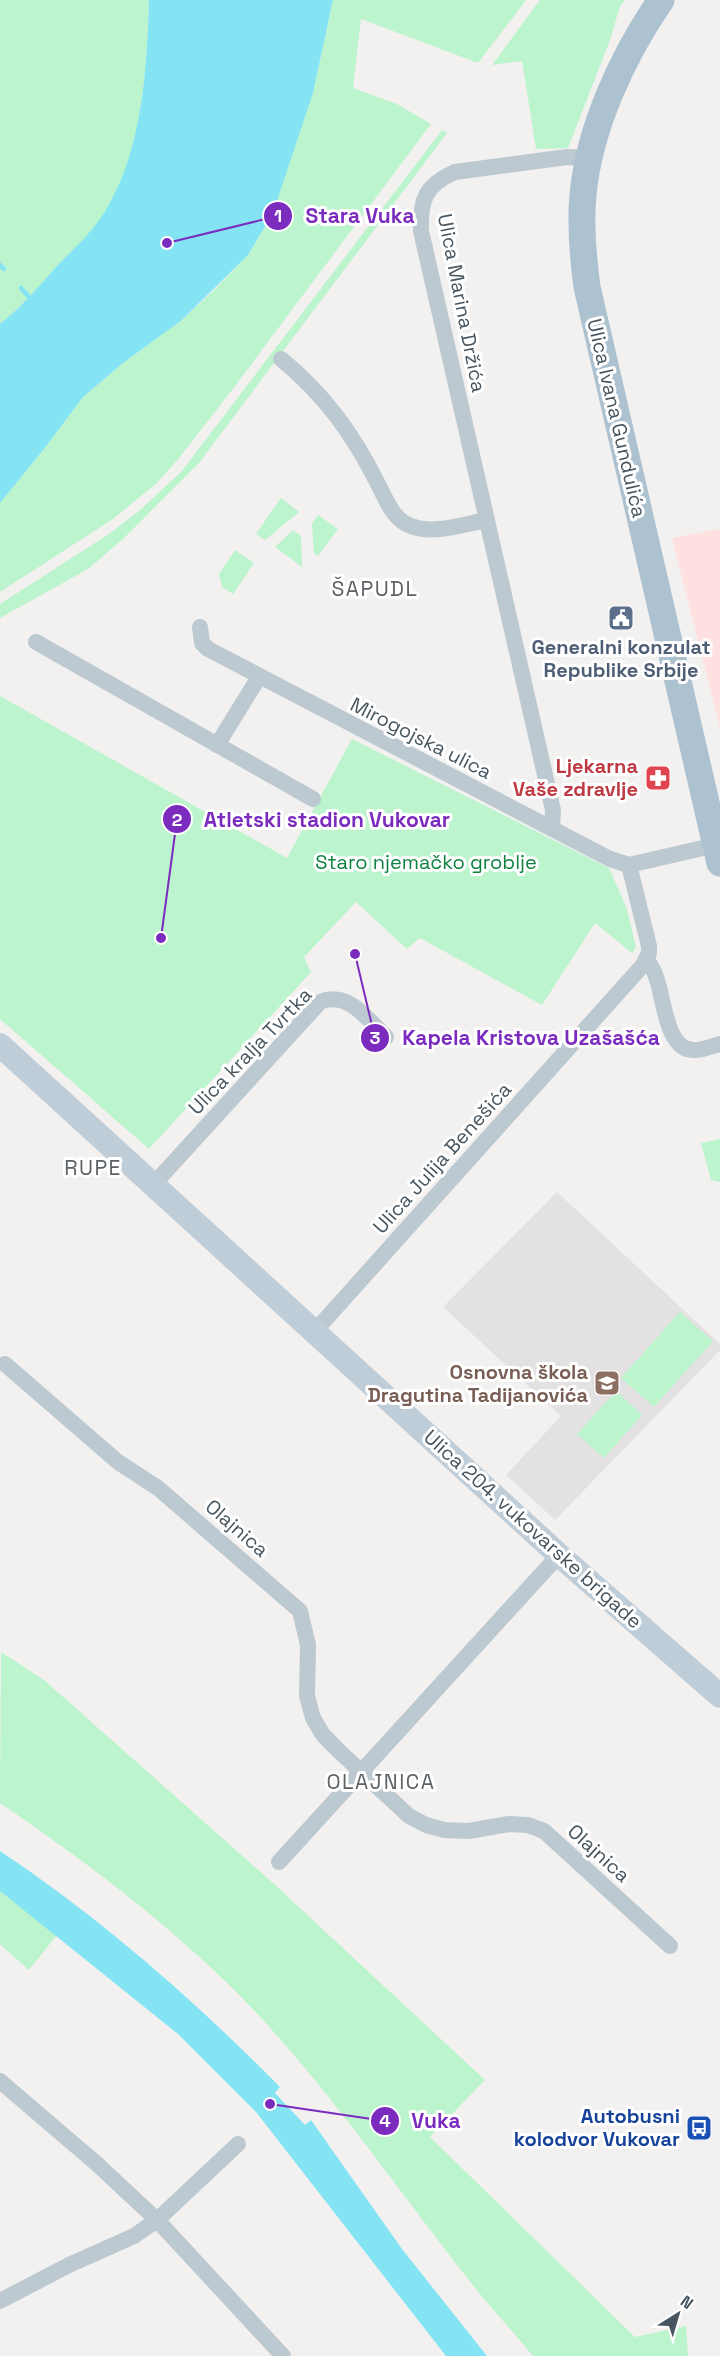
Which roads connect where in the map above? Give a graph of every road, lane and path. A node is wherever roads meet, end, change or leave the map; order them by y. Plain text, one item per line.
1 (661, 0) edge
2 (591, 158) junction
3 (281, 358) dead end
4 (487, 520) junction
5 (200, 627) dead end
6 (36, 642) dead end
7 (259, 677) junction
8 (217, 745) junction
9 (313, 800) dead end
10 (552, 829) junction
11 (718, 851) edge
12 (628, 865) junction
13 (646, 959) junction
14 (386, 1037) dead end
15 (720, 1044) edge
16 (0, 1045) edge
17 (153, 1185) junction
18 (315, 1331) junction
19 (5, 1364) dead end
20 (559, 1555) junction
21 (720, 1696) edge
22 (360, 1773) junction
23 (279, 1862) dead end
24 (670, 1946) dead end
25 (0, 2081) edge
26 (238, 2144) dead end
27 (157, 2220) junction
28 (0, 2301) edge
29 (283, 2356) edge

1 - 2 main road, Ulica Ivana Gundulića
2 - 4 street, Ulica Marina Držića
2 - 11 main road, Ulica Ivana Gundulića
3 - 4 street
4 - 10 street, Ulica Marina Držića
5 - 7 street, Mirogojska ulica
6 - 8 street
7 - 8 street
7 - 10 street, Mirogojska ulica
8 - 9 street
10 - 12 street, Mirogojska ulica
11 - 12 street
12 - 13 street
13 - 15 street
13 - 18 street, Ulica Julija Benešića
14 - 17 street, Ulica kralja Tvrtka
16 - 17 street, Ulica 204. vukovarske brigade
17 - 18 street, Ulica 204. vukovarske brigade
18 - 20 street, Ulica 204. vukovarske brigade
19 - 22 street, Olajnica
20 - 21 street, Ulica 204. vukovarske brigade
20 - 22 street
22 - 23 street
22 - 24 street, Olajnica
25 - 27 street
26 - 27 street
27 - 28 street
27 - 29 street

